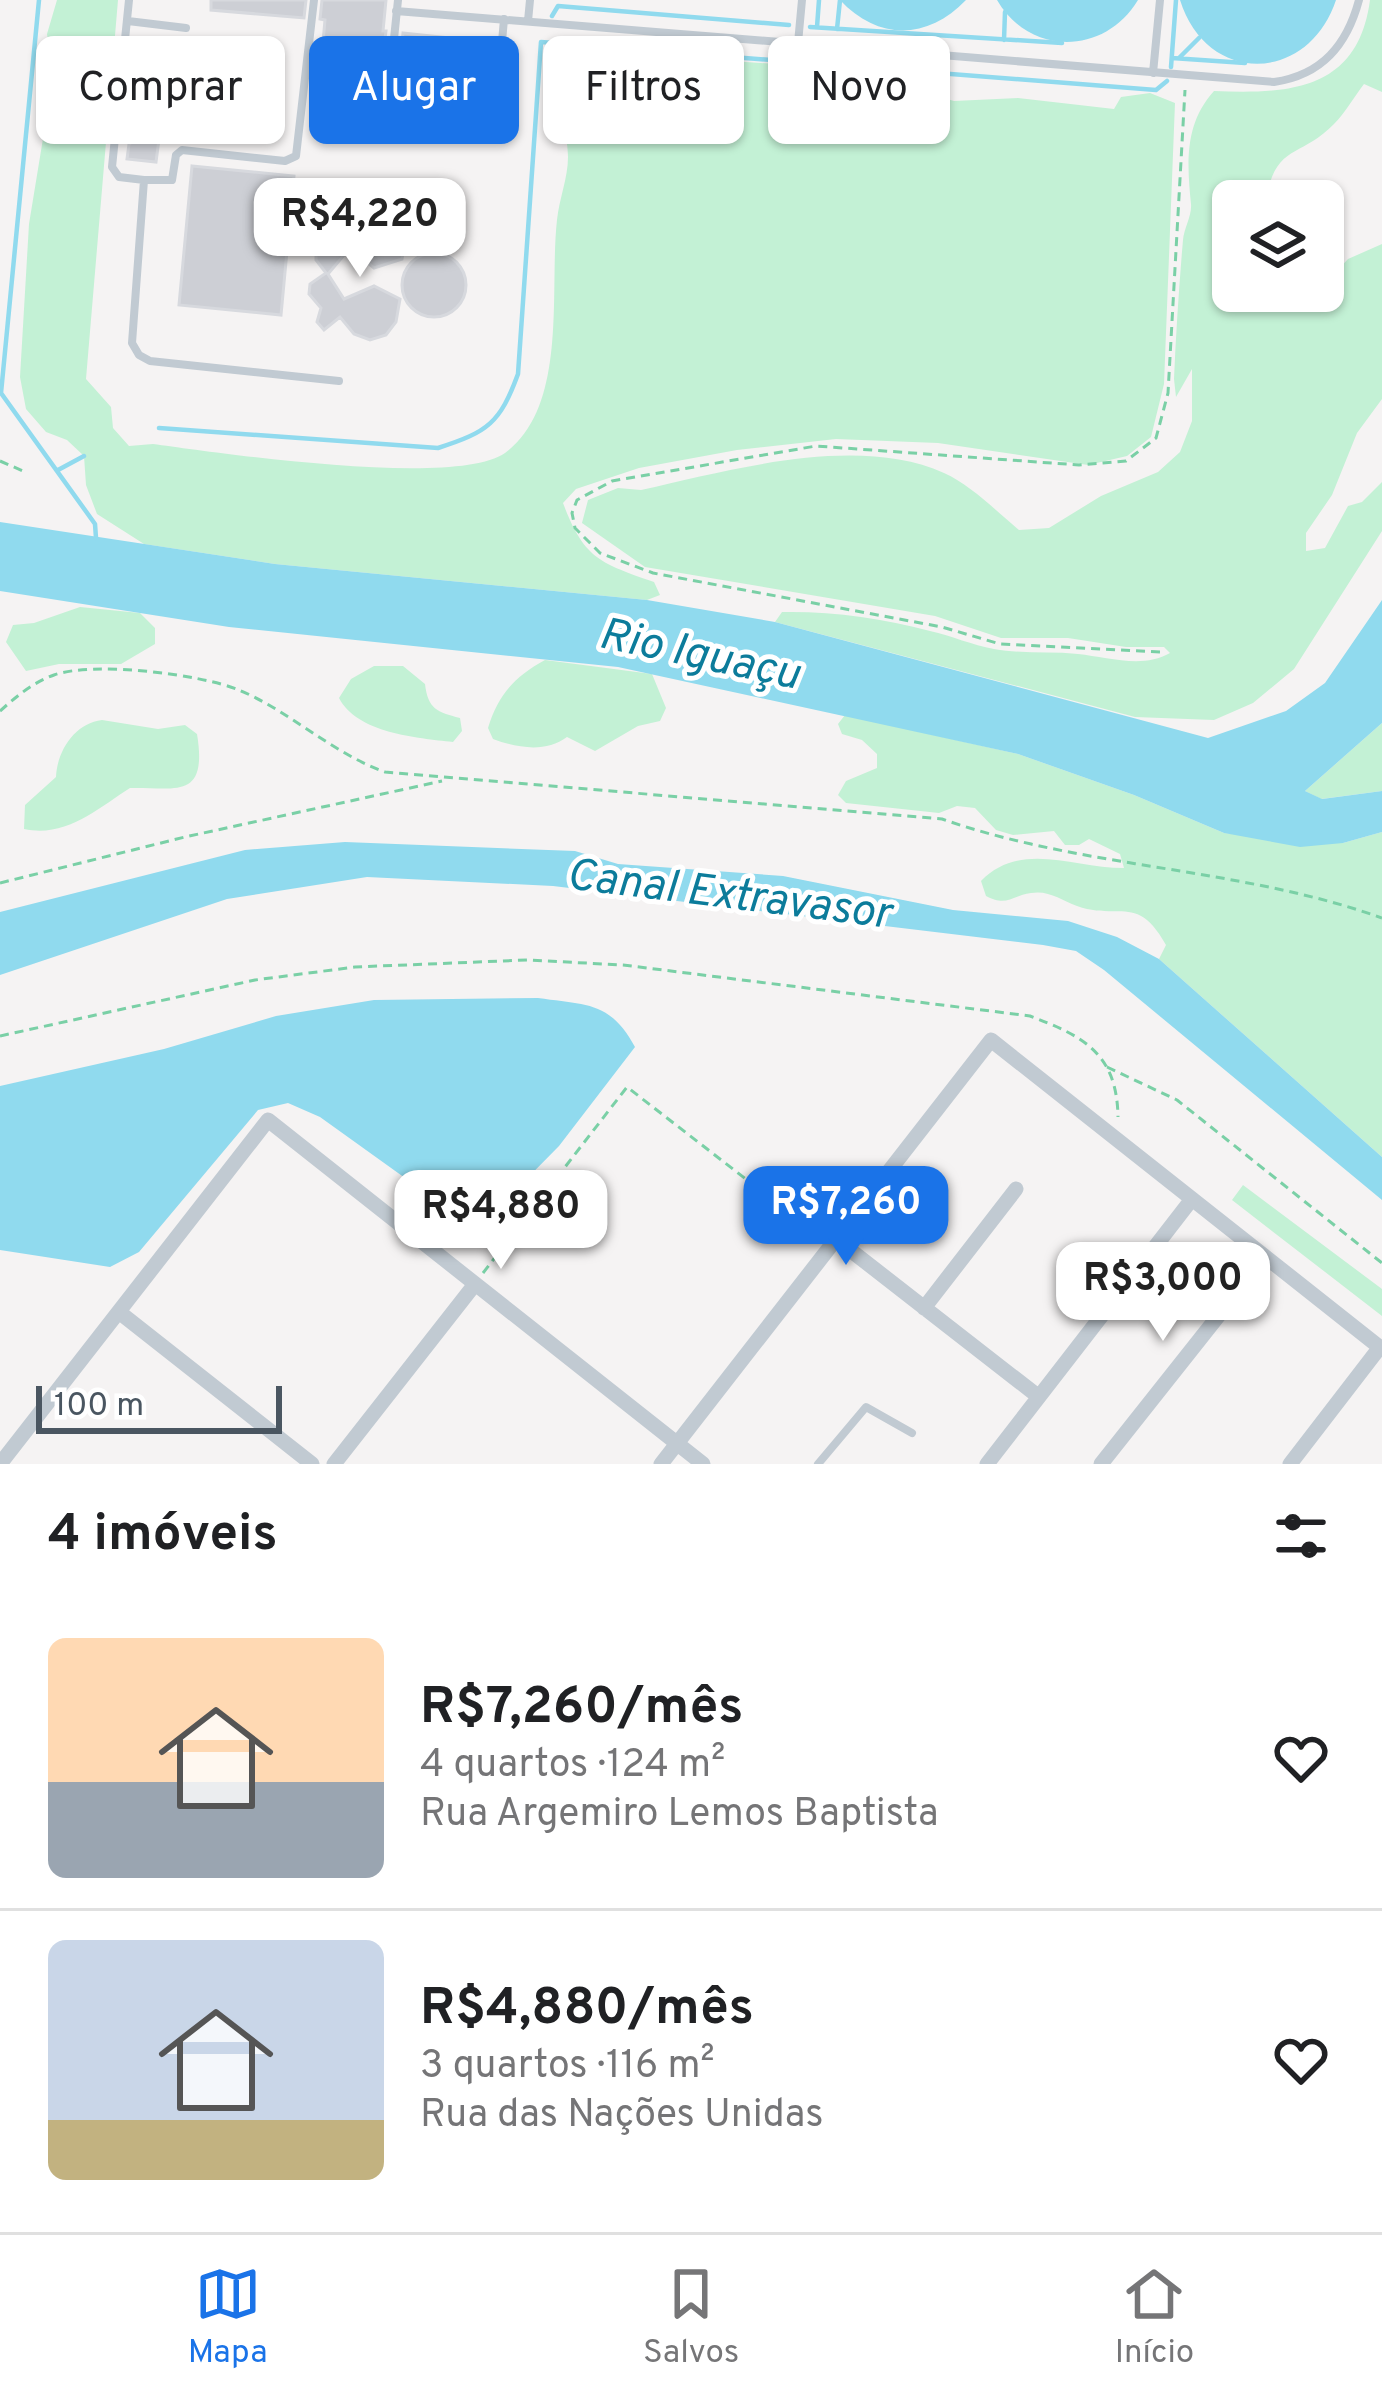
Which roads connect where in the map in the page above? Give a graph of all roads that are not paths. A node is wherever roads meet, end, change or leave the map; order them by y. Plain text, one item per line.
1 (129, 0) edge
2 (314, 0) edge
3 (530, 0) edge
4 (802, 0) edge
5 (1160, 0) edge
6 (1359, 0) edge
7 (397, 5) edge
8 (504, 19) junction
9 (128, 21) junction
10 (528, 21) junction
11 (186, 28) dead end
12 (394, 36) edge
13 (503, 36) edge
14 (799, 36) edge
15 (768, 41) edge
16 (950, 56) edge
17 (1154, 73) junction
18 (144, 180) junction
19 (339, 381) dead end
20 (1016, 1189) dead end
21 (1192, 1199) junction
22 (836, 1239) junction
23 (1265, 1257) junction
24 (475, 1283) junction
25 (924, 1307) junction
26 (118, 1312) junction
27 (1381, 1348) edge
28 (1039, 1397) junction
29 (912, 1433) dead end
30 (677, 1443) junction
31 (0, 1464) edge
32 (312, 1464) edge
33 (334, 1464) edge
34 (661, 1464) edge
35 (703, 1464) edge
36 (818, 1464) edge
37 (987, 1464) edge
38 (1101, 1464) edge
39 (1290, 1464) edge

1 - 9 lane
2 - 18 lane
3 - 10 lane
4 - 14 lane
5 - 17 lane
6 - 17 lane
7 - 8 lane
7 - 12 lane
8 - 10 lane
8 - 13 lane
9 - 11 lane
9 - 18 lane
10 - 15 lane
16 - 17 lane
18 - 19 lane
20 - 25 street
21 - 22 street
21 - 23 street
21 - 28 street
22 - 25 street
22 - 30 street
23 - 27 street
23 - 38 street
24 - 26 street
24 - 30 street
24 - 33 street
25 - 28 street
26 - 31 street
26 - 32 street
27 - 39 street
28 - 37 street
29 - 36 lane
30 - 34 street
30 - 35 street

